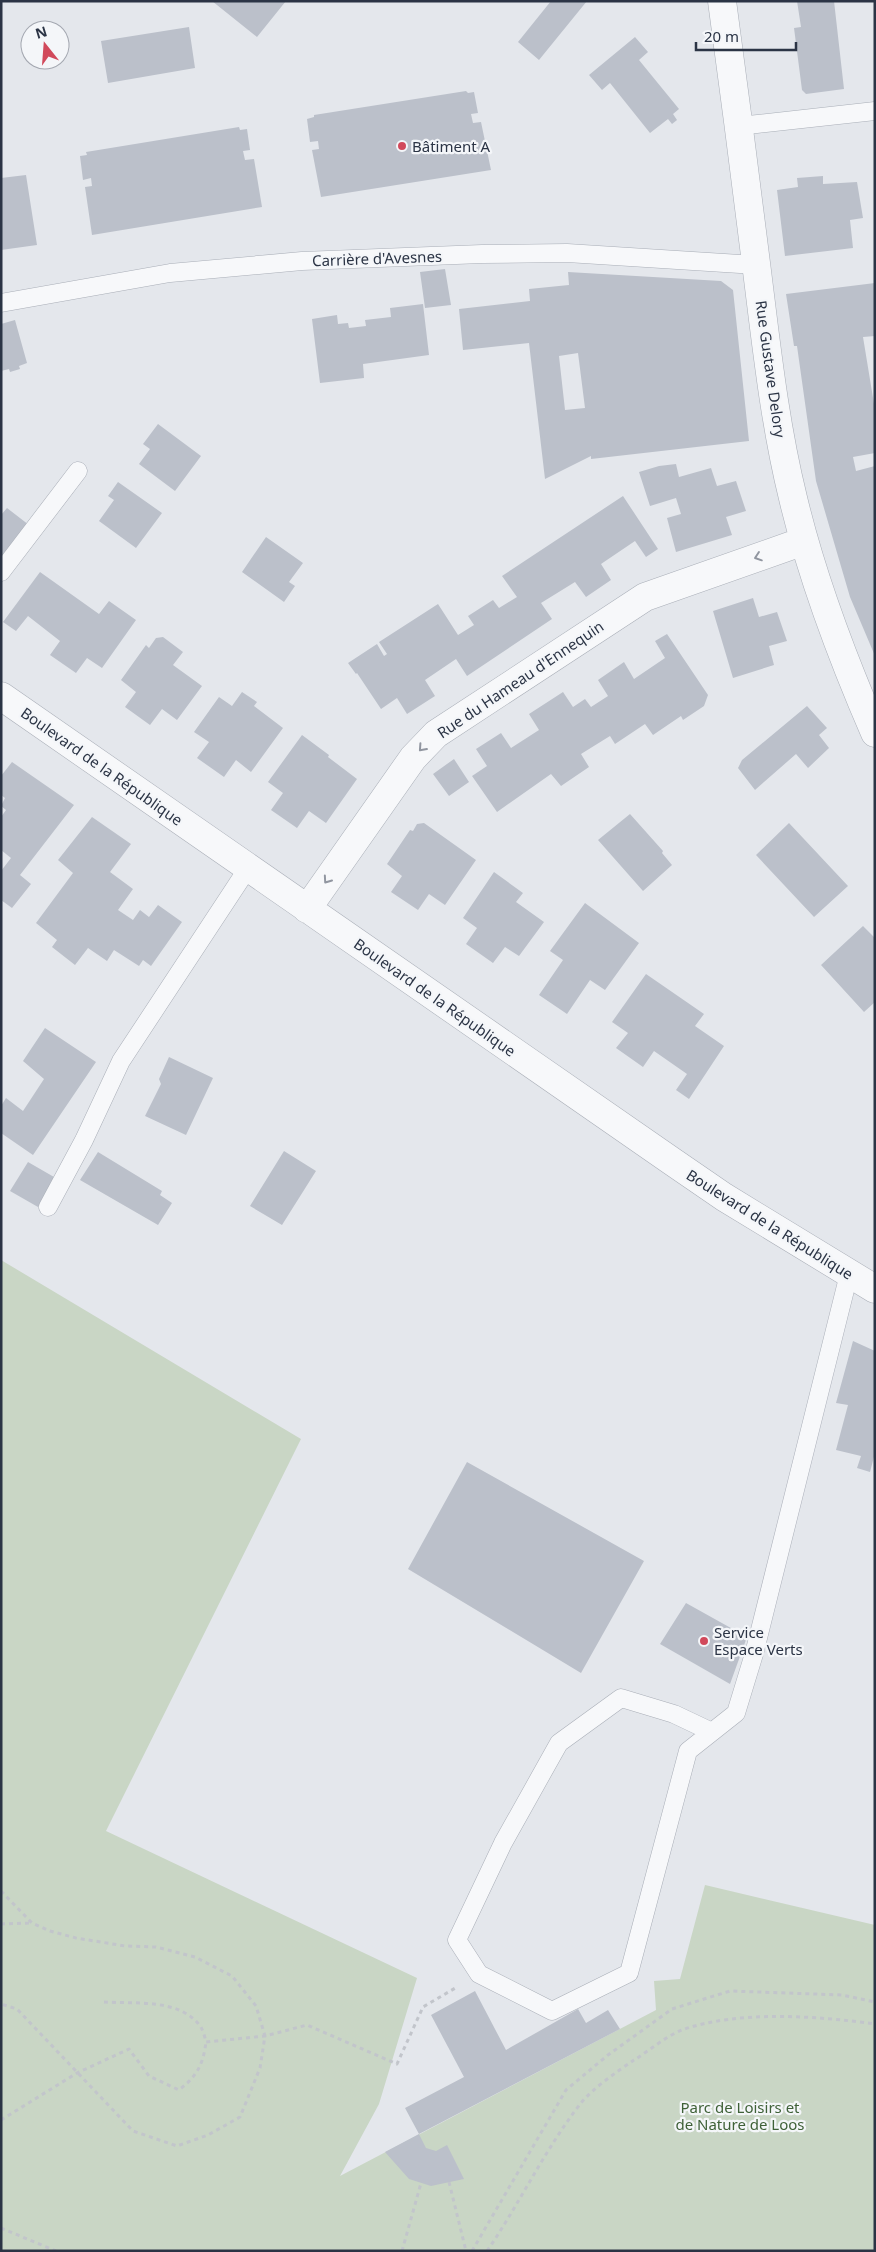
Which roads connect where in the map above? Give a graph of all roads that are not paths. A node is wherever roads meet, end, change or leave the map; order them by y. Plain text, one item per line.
1 (722, 1) edge
2 (875, 111) edge
3 (739, 126) junction
4 (756, 265) junction
5 (1, 303) edge
6 (78, 471) dead end
7 (804, 541) junction
8 (1, 572) edge
9 (1, 696) edge
10 (874, 728) edge
11 (248, 868) junction
12 (307, 909) junction
13 (48, 1207) dead end
14 (849, 1274) junction
15 (875, 1289) edge
16 (712, 1732) junction

1 - 3 street, Rue Gustave Delory
2 - 3 lane
3 - 4 street, Rue Gustave Delory
4 - 5 lane, Carrière d'Avesnes
4 - 7 street, Rue Gustave Delory
6 - 8 lane
7 - 10 street, Rue Gustave Delory
7 -> 12 street, Rue du Hameau d'Ennequin
9 - 11 street, Boulevard de la République
11 - 12 street, Boulevard de la République
11 - 13 lane
12 - 14 street, Boulevard de la République
14 - 15 street, Boulevard de la République
14 - 16 lane
16 - 16 lane

